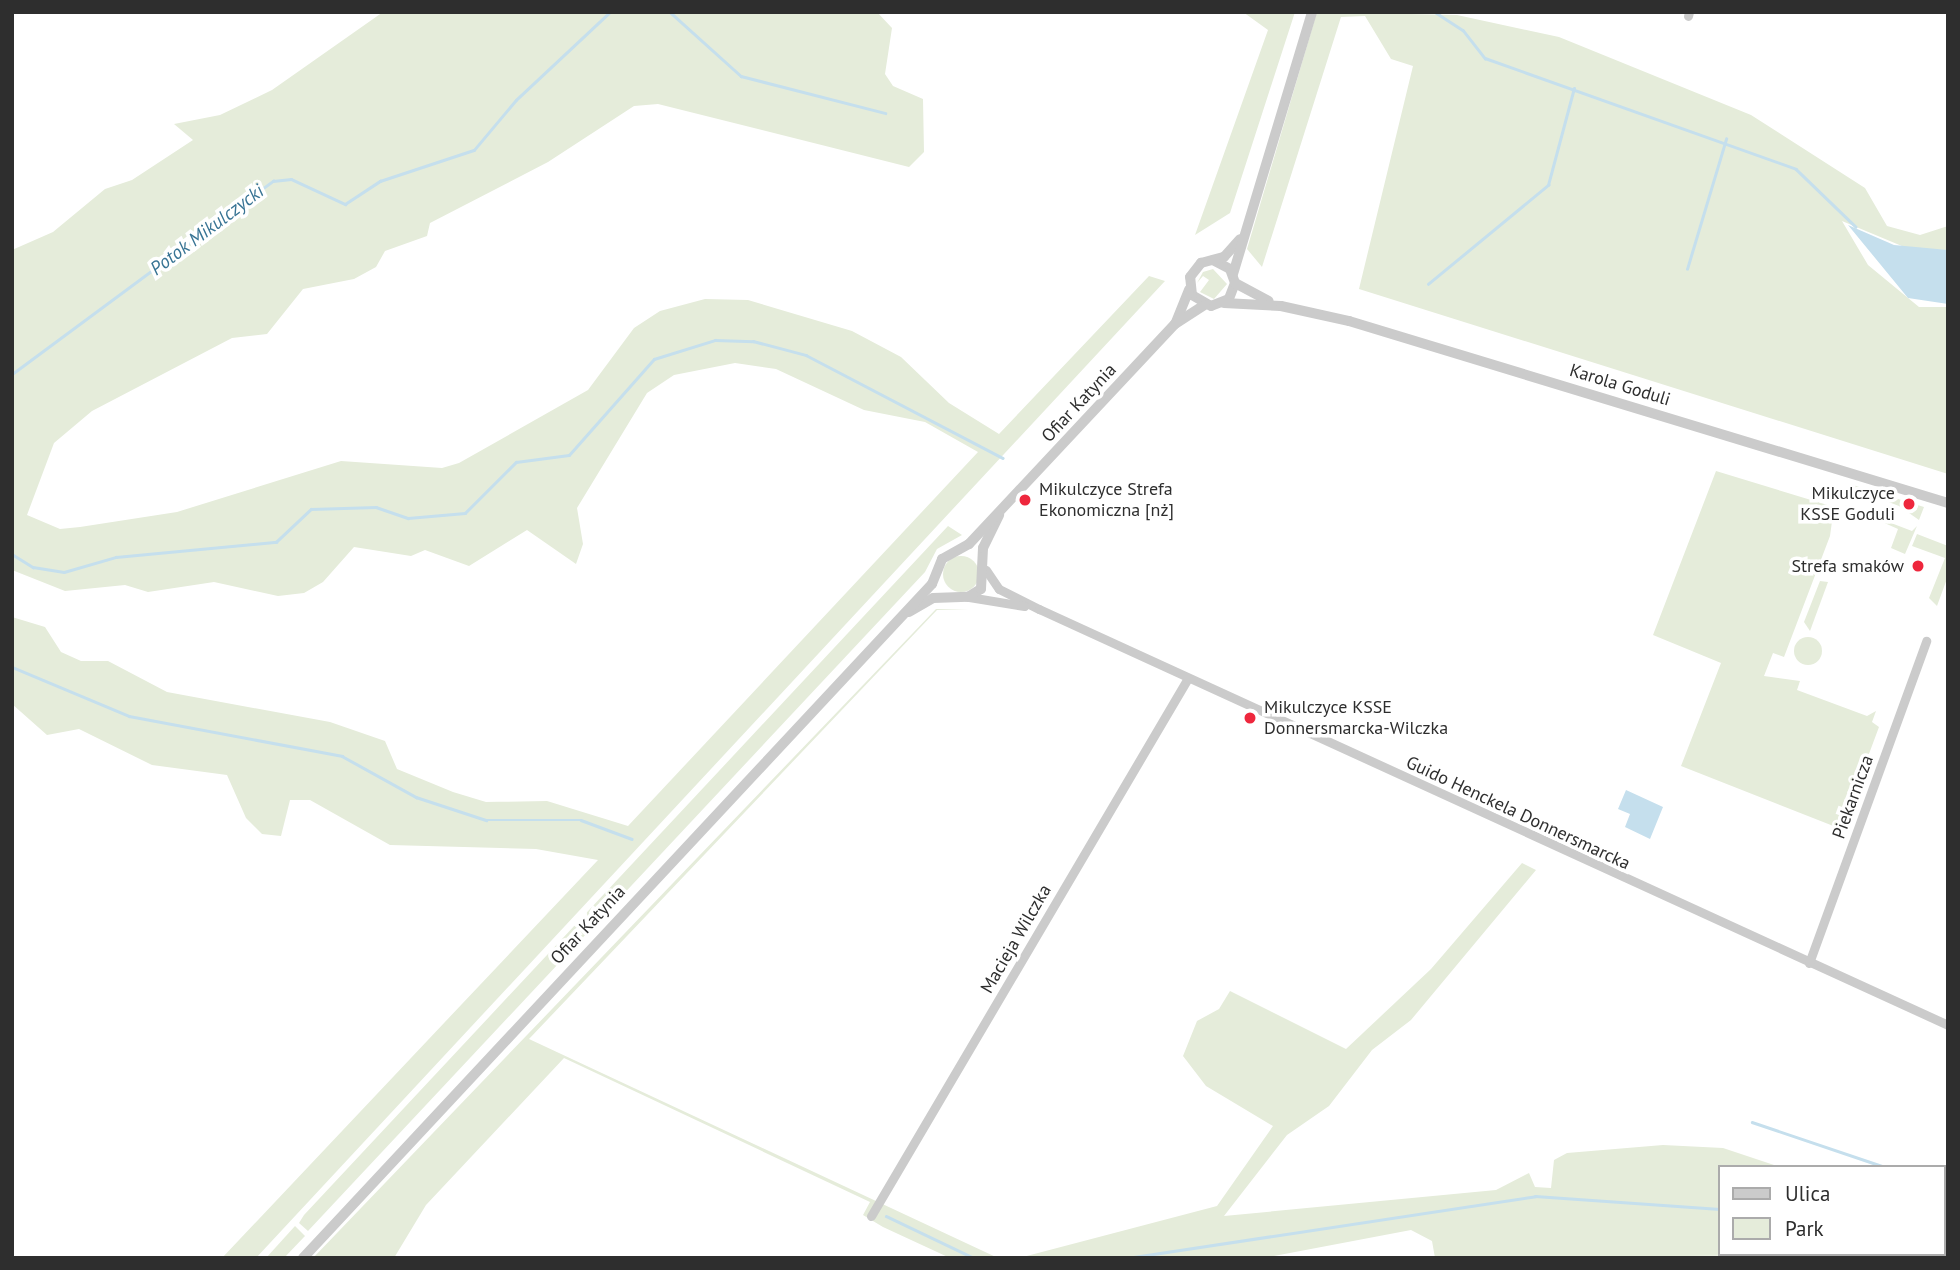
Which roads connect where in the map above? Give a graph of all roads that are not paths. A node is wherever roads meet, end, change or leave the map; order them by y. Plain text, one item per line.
1 (1312, 12) edge
2 (1242, 237) junction
3 (1213, 260) junction
4 (1234, 279) junction
5 (1189, 289) junction
6 (1224, 303) junction
7 (1204, 305) junction
8 (1281, 306) junction
9 (1175, 324) junction
10 (1948, 503) edge
11 (1007, 504) junction
12 (957, 550) junction
13 (985, 566) junction
14 (937, 572) junction
15 (951, 596) junction
16 (968, 597) junction
17 (1039, 609) junction
18 (901, 618) junction
19 (1926, 641) dead end
20 (1188, 678) junction
21 (1809, 963) junction
22 (1948, 1025) edge
23 (871, 1216) dead end
24 (1948, 1255) edge
25 (303, 1258) edge
26 (1942, 1258) edge

1 - 2 street
2 - 3 street
2 - 4 street
3 - 4 street
3 - 5 street
4 - 6 street
4 - 8 street, Karola Goduli
5 - 7 street
5 - 9 street, Ofiar Katynia
6 - 7 street
6 - 8 street, Karola Goduli
7 - 9 street, Ofiar Katynia
8 - 10 street, Karola Goduli
9 - 11 street, Ofiar Katynia
11 - 12 street, Ofiar Katynia
11 - 13 street, Ofiar Katynia
12 - 13 street
12 - 14 street, Ofiar Katynia
13 - 16 street, Ofiar Katynia
13 - 17 street, Guido Henckela Donnersmarcka
14 - 15 street
14 - 18 street, Ofiar Katynia
15 - 16 street, Ofiar Katynia
15 - 18 street, Ofiar Katynia
16 - 17 street, Guido Henckela Donnersmarcka
17 - 20 street, Guido Henckela Donnersmarcka
18 - 25 street, Ofiar Katynia
19 - 21 street, Piekarnicza
20 - 21 street, Guido Henckela Donnersmarcka
20 - 23 street, Macieja Wilczka
21 - 22 street, Guido Henckela Donnersmarcka
24 - 26 street

